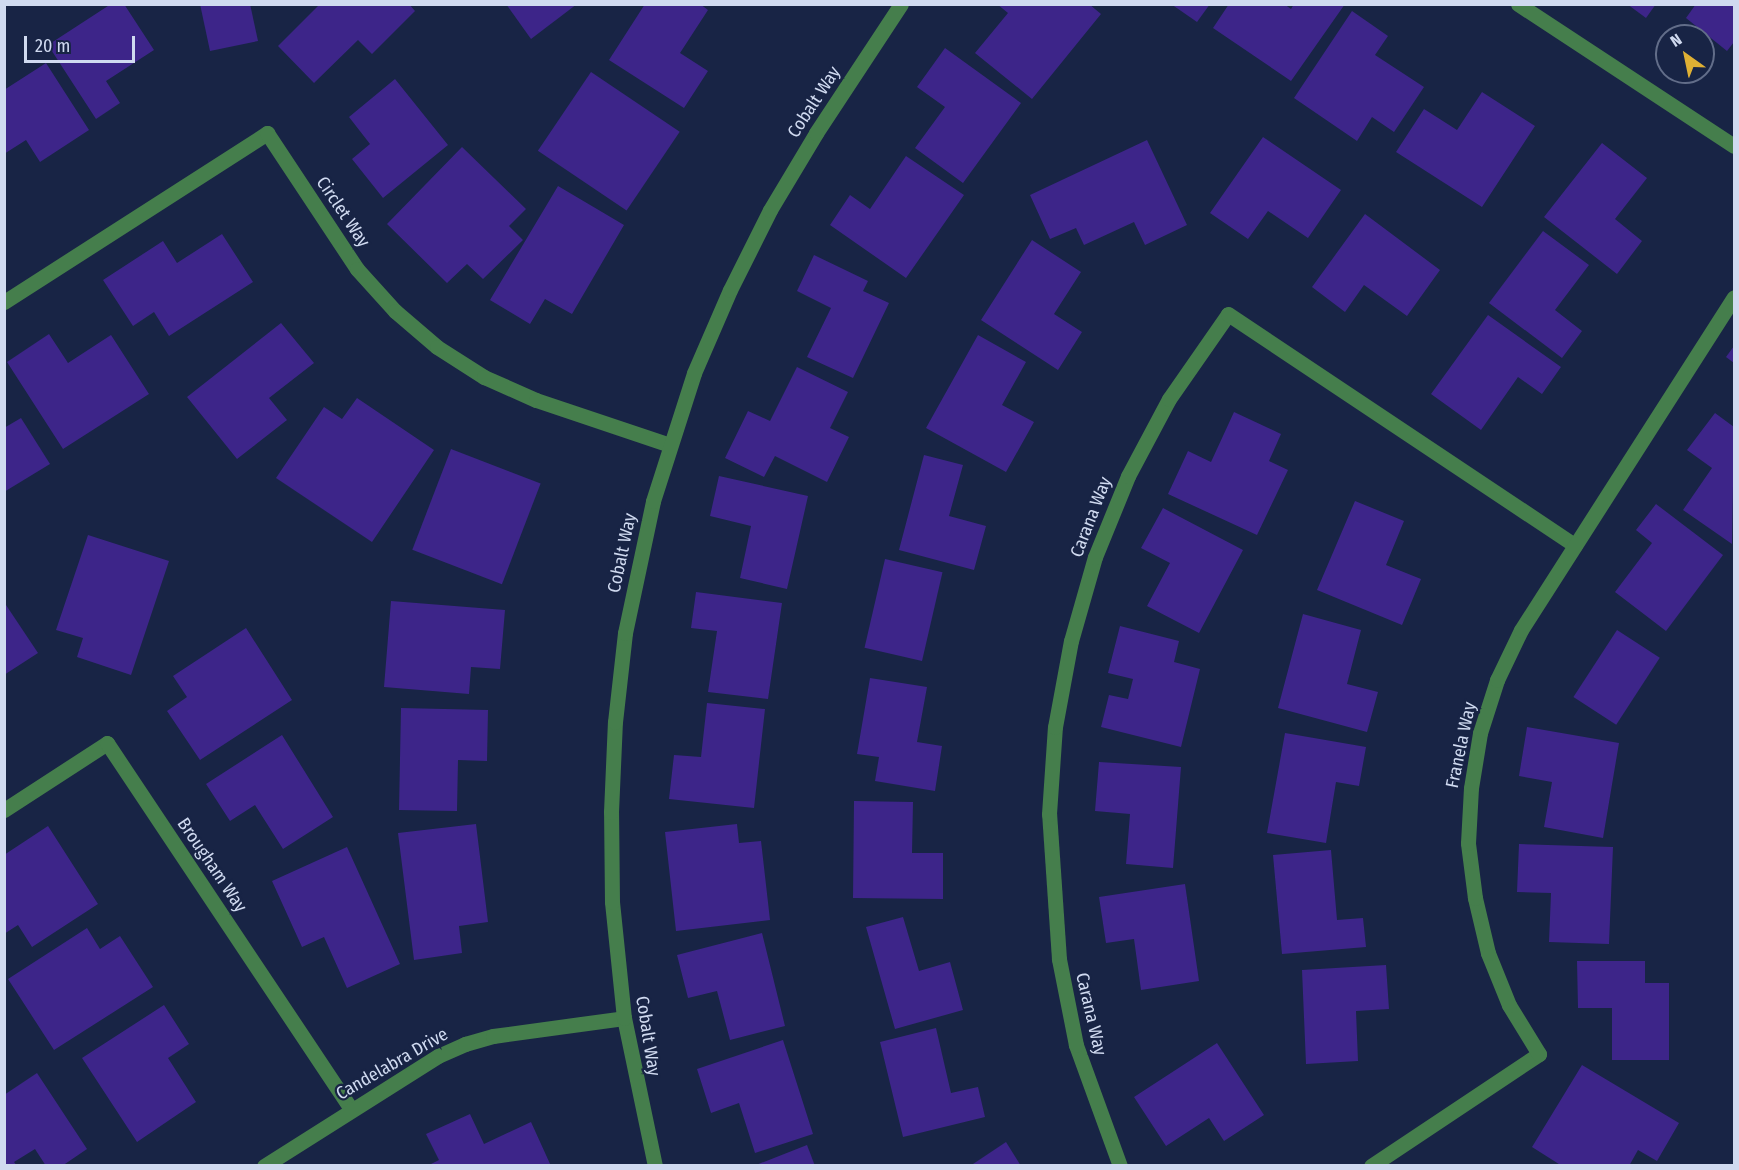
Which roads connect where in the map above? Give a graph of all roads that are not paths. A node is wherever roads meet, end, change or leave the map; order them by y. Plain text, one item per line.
1 (901, 4) edge
2 (1518, 4) edge
3 (1734, 146) edge
4 (1734, 297) edge
5 (4, 302) edge
6 (670, 445) junction
7 (1575, 545) junction
8 (4, 810) edge
9 (624, 1018) junction
10 (351, 1109) junction
11 (264, 1166) edge
12 (655, 1166) edge
13 (1120, 1166) edge
14 (1371, 1166) edge

1 - 6 street, Cobalt Way
2 - 3 street
4 - 7 street, Franela Way
5 - 6 street, Circlet Way
6 - 9 street, Cobalt Way
7 - 13 street, Carana Way
7 - 14 street, Franela Way
8 - 10 street, Brougham Way
9 - 10 street, Candelabra Drive
9 - 12 street, Cobalt Way
10 - 11 street, Candelabra Drive

